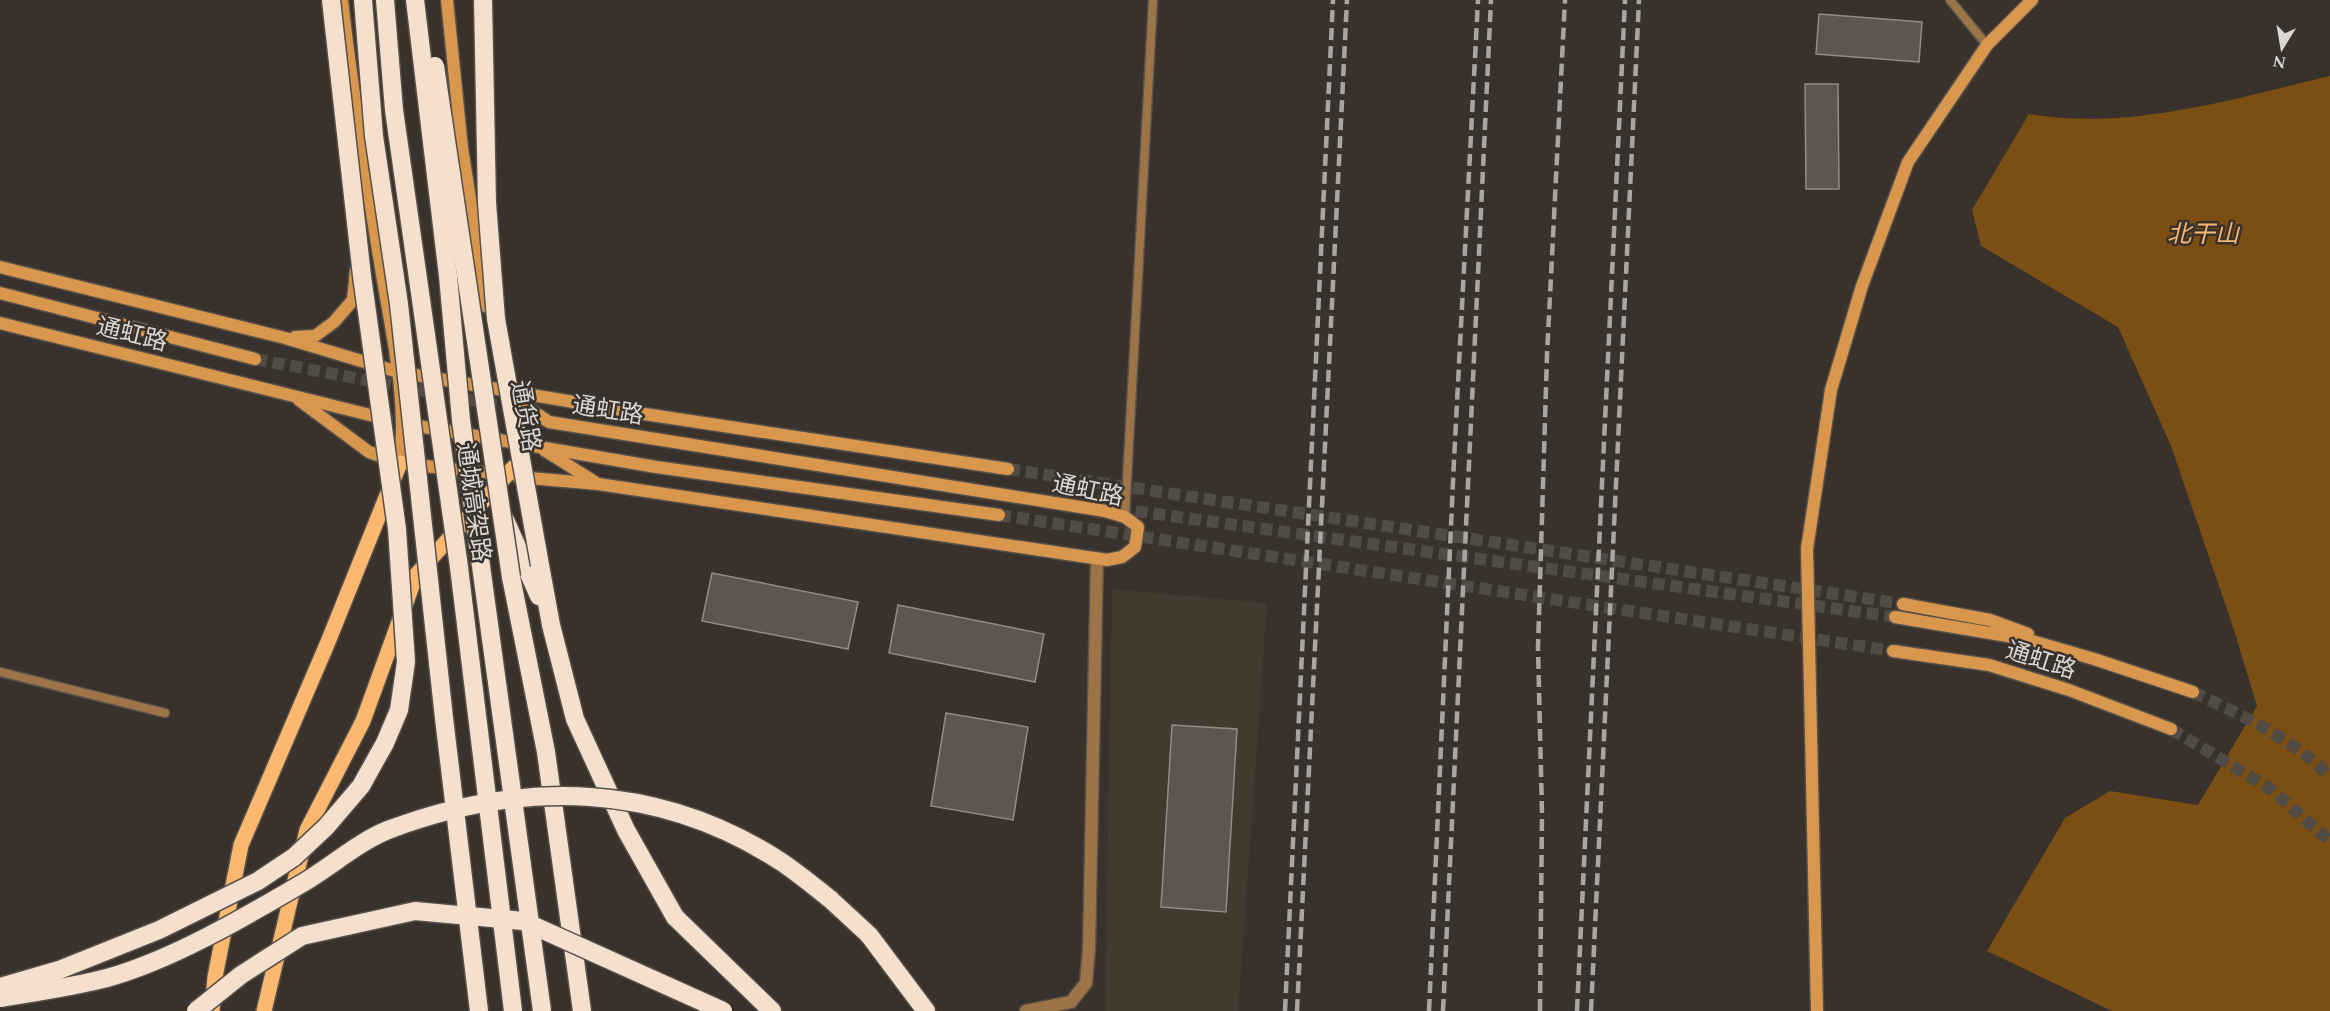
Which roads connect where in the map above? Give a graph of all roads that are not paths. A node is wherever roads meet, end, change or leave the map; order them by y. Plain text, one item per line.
1 (332, 0) edge
2 (342, 0) edge
3 (363, 0) edge
4 (385, 0) edge
5 (416, 0) edge
6 (447, 0) edge
7 (483, 0) edge
8 (1153, 0) edge
9 (1950, 0) edge
10 (2032, 0) edge
11 (1987, 45) junction
12 (366, 177) junction
13 (0, 267) edge
14 (0, 293) edge
15 (0, 323) edge
16 (285, 338) junction
17 (255, 359) tunnel mouth
18 (398, 372) junction
19 (500, 389) junction
20 (296, 397) junction
21 (401, 423) junction
22 (513, 442) junction
23 (537, 446) junction
24 (400, 463) junction
25 (1008, 469) tunnel mouth
26 (512, 473) junction
27 (597, 484) junction
28 (502, 513) junction
29 (999, 515) tunnel mouth
30 (1125, 517) junction
31 (1097, 558) junction
32 (1903, 604) tunnel mouth
33 (1895, 617) tunnel mouth
34 (551, 625) junction
35 (1893, 651) tunnel mouth
36 (2094, 659) junction
37 (0, 672) edge
38 (2193, 692) tunnel mouth
39 (165, 713) dead end
40 (2171, 729) tunnel mouth
41 (0, 987) edge
42 (0, 998) edge
43 (195, 1011) edge
44 (212, 1011) edge
45 (264, 1011) edge
46 (479, 1011) edge
47 (513, 1011) edge
48 (542, 1011) edge
49 (582, 1011) edge
50 (723, 1011) edge
51 (772, 1011) edge
52 (926, 1011) edge
53 (1026, 1011) edge
54 (1817, 1011) edge

1 - 41 highway, bridge
2 - 12 main road
3 - 46 highway, bridge
4 - 47 highway, 通城高架路, bridge
5 - 28 highway, bridge
5 - 48 highway, 通城高架路, bridge
6 - 19 main road, 通货路
7 - 34 highway, bridge
8 - 30 lane
9 - 11 lane
10 - 11 main road
11 - 54 main road
12 - 16 main road
12 - 18 main road
13 - 16 main road, 通虹路
14 - 17 main road, 通虹路
15 - 20 main road, 通虹路
16 - 18 main road, 通虹路
18 - 19 main road, 通虹路
18 - 21 main road
19 - 22 main road, 通货路
19 - 25 main road, 通虹路
19 - 30 main road, 通虹路
20 - 21 main road, 通虹路
20 - 24 main road, 通货路
21 - 22 main road, 通虹路
21 - 24 main road
22 - 23 main road, 通虹路
22 - 26 main road, 通货路
23 - 27 main road
23 - 29 main road, 通虹路
24 - 26 main road, 通货路
24 - 44 main road
26 - 27 main road, 通虹路
26 - 45 main road
27 - 31 main road, 通虹路
28 - 34 highway, bridge
28 - 49 highway, bridge
30 - 31 main road, 通虹路
31 - 53 street
32 - 36 main road, 通虹路
33 - 36 main road, 通虹路
34 - 51 highway
35 - 40 main road, 通虹路
36 - 38 main road, 通虹路
37 - 39 lane
42 - 52 highway, bridge
43 - 50 highway, bridge

